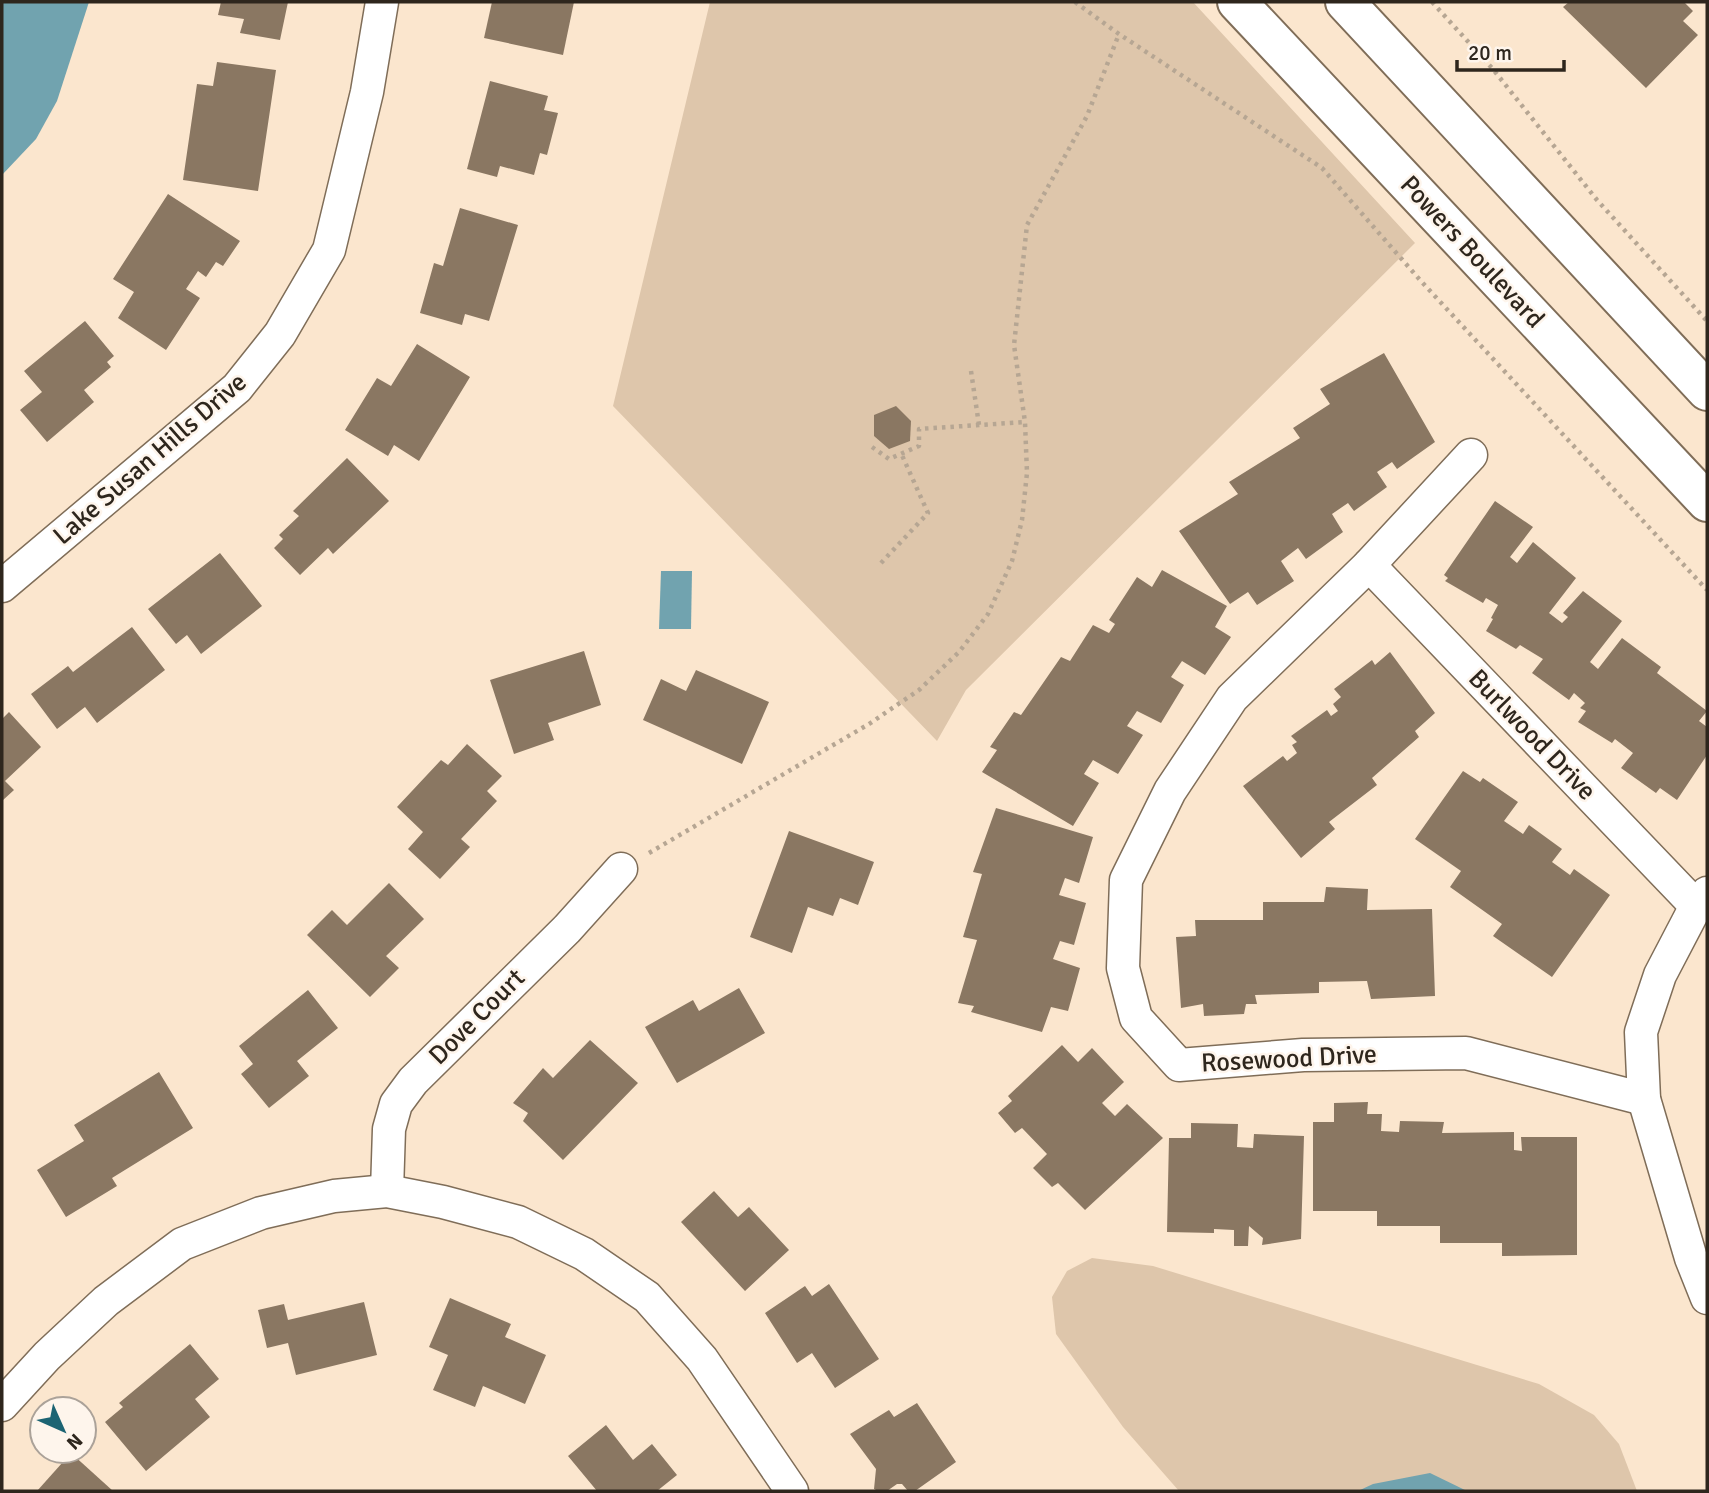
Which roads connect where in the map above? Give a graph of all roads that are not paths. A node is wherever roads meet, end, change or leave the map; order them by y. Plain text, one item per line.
1 (382, 2) edge
2 (1237, 2) edge
3 (1345, 2) edge
4 (1707, 391) edge
5 (1471, 455) dead end
6 (1707, 502) edge
7 (1369, 565) junction
8 (2, 586) edge
9 (621, 869) road end
10 (1702, 900) edge
11 (1644, 1100) junction
12 (387, 1191) junction
13 (1696, 1230) edge
14 (1707, 1298) edge
15 (2, 1405) edge
16 (792, 1491) edge

1 - 8 street, Lake Susan Hills Drive
2 - 6 main road, Powers Boulevard
3 - 4 main road
5 - 7 street, Rosewood Drive
7 - 10 street, Burlwood Drive
7 - 11 street, Rosewood Drive
9 - 12 street, Dove Court
10 - 11 street
11 - 13 street
12 - 15 street
12 - 16 street
13 - 14 street

